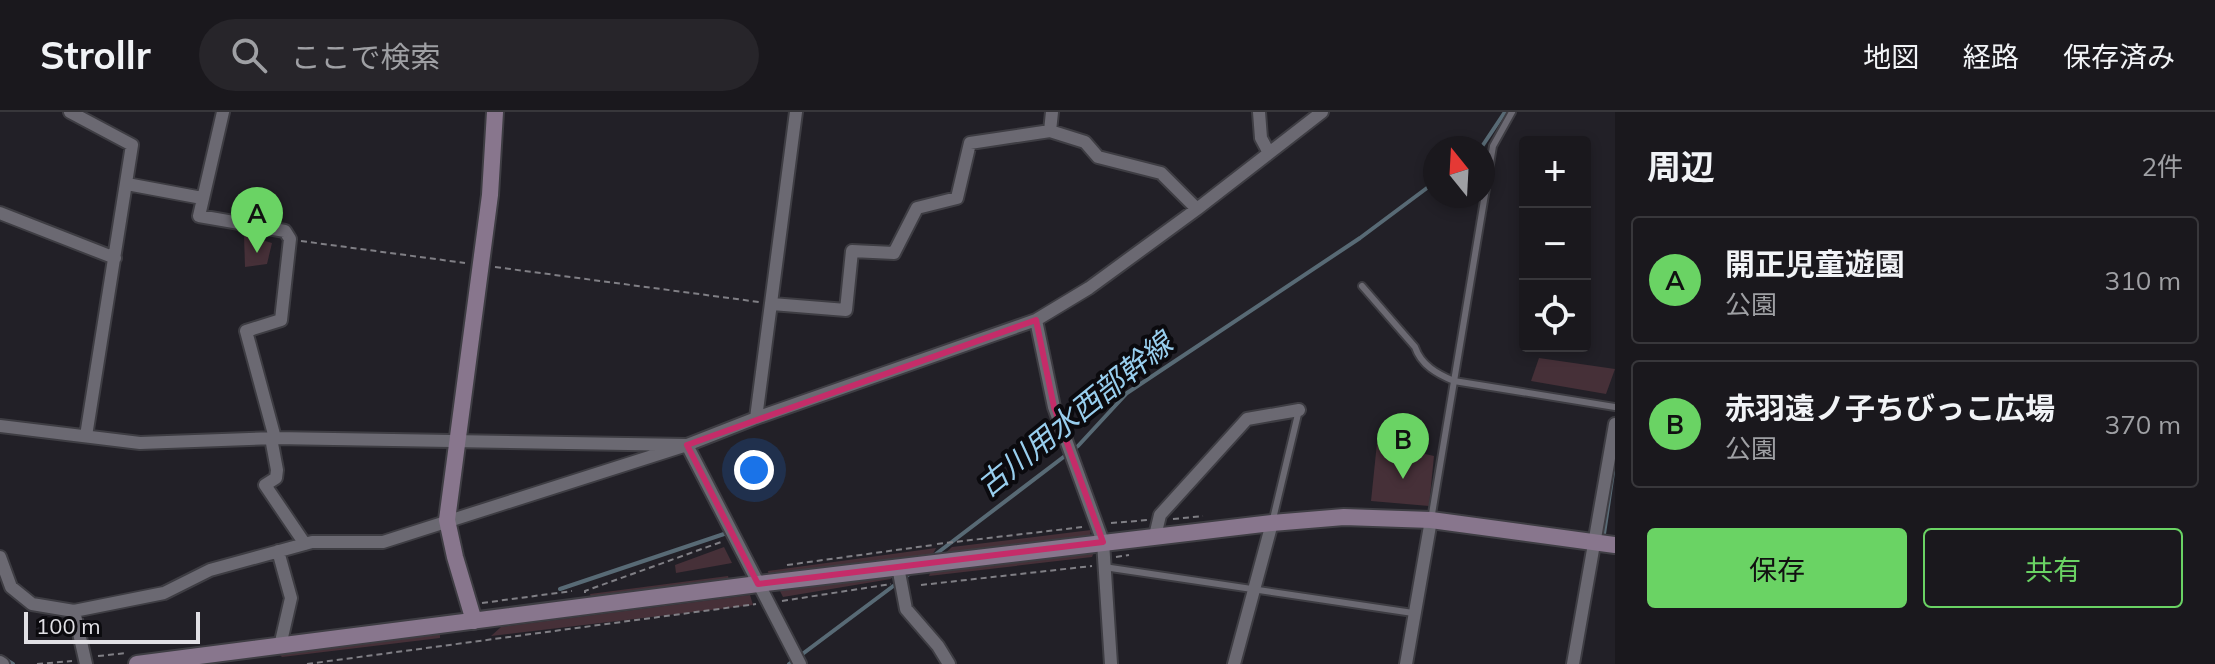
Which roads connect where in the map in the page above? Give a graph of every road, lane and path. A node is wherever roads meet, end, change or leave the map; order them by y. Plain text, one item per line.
1 (70, 112) edge
2 (223, 112) edge
3 (495, 112) edge
4 (796, 112) edge
5 (1052, 112) edge
6 (1259, 112) edge
7 (1322, 112) edge
8 (1512, 112) edge
9 (1050, 131) junction
10 (1269, 153) junction
11 (127, 184) junction
12 (202, 198) junction
13 (1197, 209) junction
14 (0, 213) edge
15 (290, 239) junction
16 (115, 258) junction
17 (480, 265) junction
18 (1362, 286) dead end
19 (772, 304) junction
20 (1036, 320) junction
21 (1454, 381) junction
22 (1615, 407) edge
23 (1299, 410) joint
24 (756, 418) junction
25 (1615, 424) edge
26 (0, 426) edge
27 (86, 436) junction
28 (273, 438) junction
29 (456, 440) junction
30 (687, 445) junction
31 (447, 520) junction
32 (1431, 520) junction
33 (1104, 523) dead end
34 (1272, 523) junction
35 (1093, 526) dead end
36 (1154, 528) junction
37 (736, 537) junction
38 (1103, 542) junction
39 (1596, 542) junction
40 (305, 544) junction
41 (1615, 545) edge
42 (278, 551) junction
43 (0, 557) edge
44 (781, 566) dead end
45 (1098, 566) junction
46 (898, 567) junction
47 (758, 584) junction
48 (892, 584) dead end
49 (921, 585) dead end
50 (1254, 589) junction
51 (6, 590) edge
52 (572, 591) dead end
53 (768, 603) junction
54 (477, 604) dead end
55 (586, 605) junction
56 (74, 611) junction
57 (1415, 613) junction
58 (474, 621) junction
59 (280, 646) junction
60 (83, 662) edge
61 (37, 664) edge
62 (137, 664) edge
63 (307, 664) edge
64 (800, 664) edge
65 (949, 664) edge
66 (1111, 664) edge
67 (1234, 664) edge
68 (1406, 664) edge
69 (1573, 664) edge

1 - 11 street
2 - 12 street
3 - 17 street
4 - 19 street
5 - 9 street
6 - 10 street
7 - 10 street
8 - 21 lane
9 - 13 street
9 - 19 street
10 - 13 street
11 - 12 street
11 - 16 street
12 - 15 street
13 - 20 street
14 - 16 street
15 - 17 path
15 - 28 street
16 - 27 street
17 - 19 path
17 - 29 street
18 - 21 lane
19 - 24 street
20 - 24 street
20 - 38 street
21 - 22 lane
21 - 32 lane
23 - 34 lane
23 - 36 street
24 - 30 street
25 - 39 street
26 - 27 street
27 - 28 street
28 - 29 street
28 - 40 street
29 - 30 street
29 - 31 street
30 - 31 street
30 - 37 street
31 - 40 street
31 - 58 street
32 - 34 street
32 - 39 street
32 - 57 street
33 - 36 path
34 - 36 street
34 - 50 street
35 - 44 path
36 - 38 street
37 - 47 street
37 - 55 path
38 - 45 street
38 - 46 street
39 - 41 street
39 - 69 street
40 - 42 street
42 - 56 street
42 - 59 street
43 - 51 street
45 - 49 path
45 - 50 lane
45 - 66 street
46 - 47 street
46 - 65 street
47 - 53 street
47 - 55 street
48 - 53 path
50 - 57 lane
50 - 67 street
51 - 56 street
52 - 54 path
53 - 63 path
53 - 64 street
55 - 58 street
56 - 60 street
57 - 68 street
58 - 59 street
59 - 62 street
60 - 61 path

